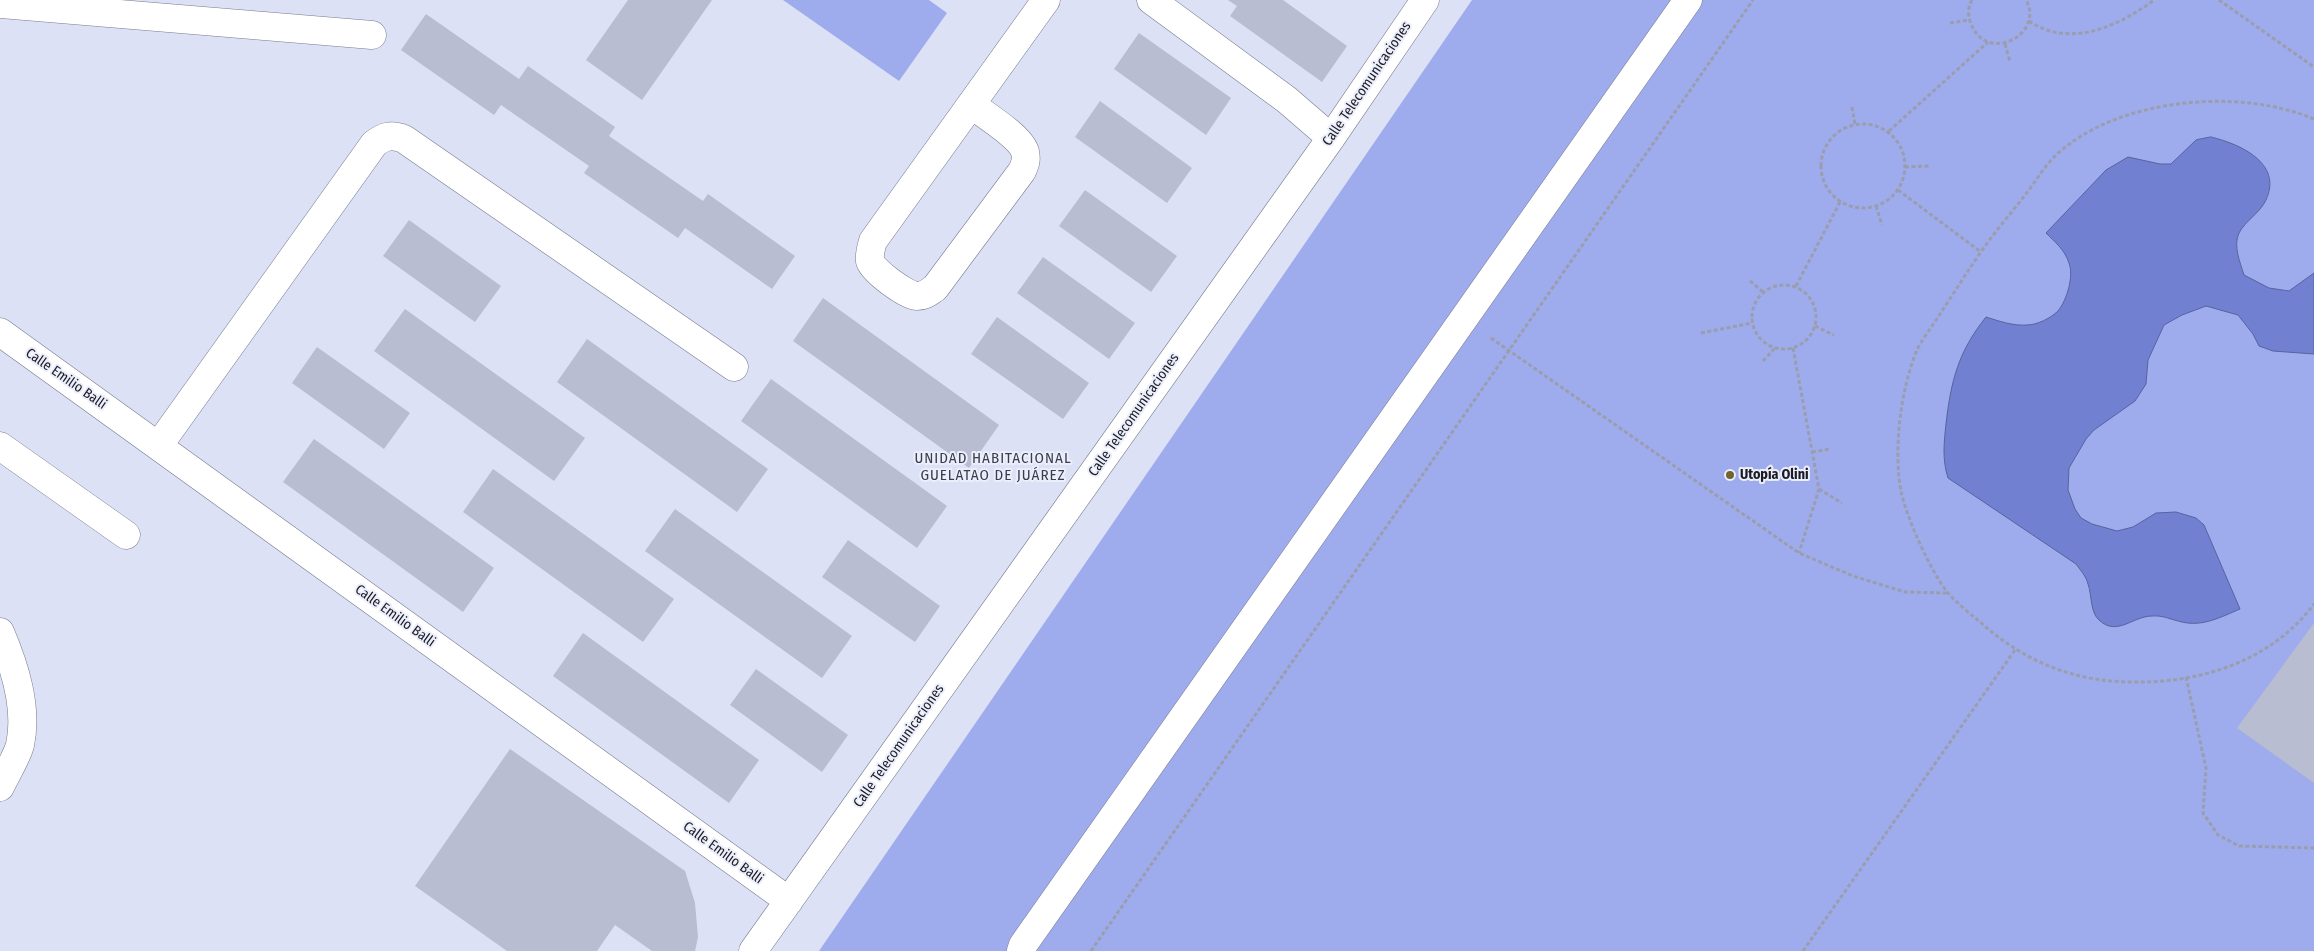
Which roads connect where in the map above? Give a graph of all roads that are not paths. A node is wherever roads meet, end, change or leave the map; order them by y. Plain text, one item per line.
1 (1046, 0) edge
2 (1151, 0) edge
3 (1424, 0) edge
4 (1688, 0) edge
5 (0, 4) edge
6 (372, 35) dead end
7 (972, 105) junction
8 (1331, 138) junction
9 (0, 332) edge
10 (734, 367) dead end
11 (159, 445) junction
12 (0, 446) edge
13 (126, 535) dead end
14 (0, 632) edge
15 (0, 788) edge
16 (789, 901) junction
17 (753, 951) edge
18 (1021, 951) edge

1 - 7 street
2 - 8 street
3 - 8 street, Calle Telecomunicaciones
4 - 18 street
5 - 6 street
7 - 7 street
8 - 16 street, Calle Telecomunicaciones
9 - 11 street, Calle Emilio Balli
10 - 11 street
11 - 16 street, Calle Emilio Balli
12 - 13 street
14 - 15 street
16 - 17 street, Calle Telecomunicaciones

